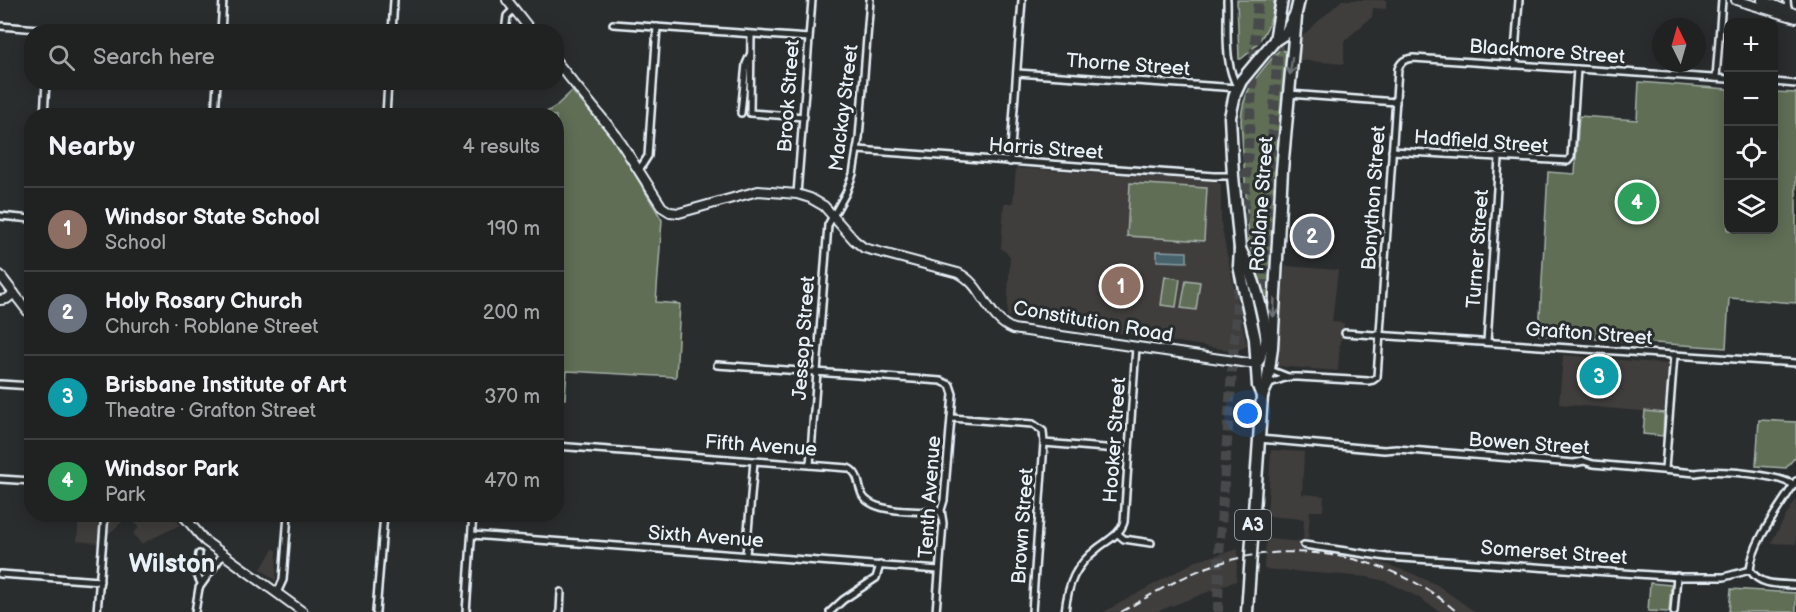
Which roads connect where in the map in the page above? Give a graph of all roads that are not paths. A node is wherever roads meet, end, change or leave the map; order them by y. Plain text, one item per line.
1 (223, 0) edge
2 (394, 0) edge
3 (507, 0) edge
4 (812, 0) edge
5 (870, 0) edge
6 (1022, 0) edge
7 (1227, 0) edge
8 (1282, 0) edge
9 (1299, 0) edge
10 (1519, 0) edge
11 (1722, 0) edge
12 (1736, 0) edge
13 (1764, 0) edge
14 (1787, 0) edge
15 (514, 9) junction
16 (1296, 13) junction
17 (1793, 14) edge
18 (222, 24) edge
19 (392, 24) edge
20 (506, 24) edge
21 (526, 24) edge
22 (614, 24) dead end
23 (0, 26) edge
24 (657, 27) junction
25 (24, 28) edge
26 (751, 35) junction
27 (809, 38) junction
28 (1275, 40) junction
29 (1400, 63) joint
30 (1514, 65) junction
31 (1577, 69) junction
32 (564, 71) edge
33 (1017, 73) junction
34 (1716, 78) junction
35 (1724, 79) edge
36 (1778, 82) edge
37 (1796, 84) edge
38 (1238, 88) junction
39 (46, 90) edge
40 (217, 90) edge
41 (388, 90) edge
42 (1288, 94) junction
43 (1396, 102) junction
44 (44, 108) edge
45 (215, 108) edge
46 (386, 108) edge
47 (804, 117) junction
48 (858, 150) junction
49 (1392, 151) junction
50 (1499, 158) junction
51 (1010, 162) junction
52 (639, 170) junction
53 (1233, 176) junction
54 (797, 194) junction
55 (0, 216) edge
56 (833, 216) junction
57 (24, 218) edge
58 (1240, 249) junction
59 (0, 275) edge
60 (14, 293) junction
61 (0, 300) edge
62 (24, 306) edge
63 (1345, 333) dead end
64 (1380, 335) junction
65 (1266, 338) junction
66 (1488, 342) junction
67 (1136, 347) junction
68 (1674, 355) junction
69 (1269, 356) junction
70 (1257, 362) junction
71 (1796, 363) edge
72 (717, 365) dead end
73 (1268, 370) junction
74 (817, 372) junction
75 (1288, 377) junction
76 (0, 384) edge
77 (1267, 384) junction
78 (24, 386) edge
79 (1262, 396) junction
80 (951, 418) junction
81 (1259, 439) junction
82 (1044, 443) junction
83 (564, 447) edge
84 (1129, 450) junction
85 (754, 461) junction
86 (810, 465) junction
87 (1665, 469) junction
88 (0, 479) edge
89 (24, 480) edge
90 (1795, 483) edge
91 (941, 512) junction
92 (104, 522) edge
93 (188, 522) edge
94 (287, 522) edge
95 (383, 522) edge
96 (473, 522) edge
97 (1118, 534) junction
98 (472, 535) junction
99 (1151, 543) dead end
100 (1304, 545) dead end
101 (199, 554) dead end
102 (223, 554) junction
103 (746, 555) junction
104 (880, 565) junction
105 (939, 570) junction
106 (1750, 570) junction
107 (0, 574) edge
108 (1677, 576) junction
109 (100, 581) junction
110 (201, 583) junction
111 (1796, 585) edge
112 (561, 592) dead end
113 (277, 593) junction
114 (298, 611) edge
115 (97, 612) edge
116 (195, 612) edge
117 (376, 612) edge
118 (466, 612) edge
119 (560, 612) edge
120 (830, 612) edge
121 (936, 612) edge
122 (1032, 612) edge
123 (1065, 612) edge
124 (1247, 612) edge
125 (1674, 612) edge

1 - 18 street
2 - 19 street
3 - 15 street
4 - 27 street, Brook Street
5 - 48 street, Mackay Street
6 - 33 street
7 - 38 street
8 - 28 highway
9 - 16 highway, A3
10 - 30 street
11 - 34 street
12 - 17 street
13 - 17 street
14 - 17 street
15 - 20 street
15 - 21 street
16 - 28 highway, A3
16 -> 42 highway, Roblane Street / A3
22 - 24 street
23 - 25 street
24 - 26 street
24 - 52 street
26 - 27 street
26 - 47 street
27 - 47 street, Brook Street
28 - 38 highway, A3
29 - 30 street, Blackmore Street
29 - 43 street, Bonython Street
30 - 31 street, Blackmore Street
31 - 34 street, Blackmore Street
31 - 50 street, Hadfield Street
32 - 52 street, Constitution Road
33 - 38 street, Thorne Street
33 - 51 street
34 - 35 street, Blackmore Street
36 - 37 street
38 - 53 highway, A3
39 - 44 street
40 - 45 street
41 - 46 street
42 - 43 street
42 -> 69 highway, Roblane Street / A3
43 - 49 street, Bonython Street
47 - 54 street, Brook Street
48 - 51 street, Harris Street
48 - 56 street, Mackay Street
49 - 50 street, Hadfield Street
49 - 64 street, Bonython Street
50 - 66 street, Turner Street
51 - 53 street, Harris Street
52 - 54 street, Constitution Road
53 - 58 highway, A3
54 - 56 street, Constitution Road
55 - 57 street
56 - 67 street, Constitution Road
56 - 74 street, Jessop Street
58 - 65 highway, A3
58 - 70 highway, A3
59 - 60 street
60 - 61 street
60 - 62 street
63 - 64 street, Grafton Street
64 - 66 street, Grafton Street
64 - 75 street
65 - 69 highway, A3
65 - 70 street
66 - 68 street, Grafton Street
67 - 70 street, Constitution Road
67 - 84 street, Hooker Street
68 - 71 street, Grafton Street
68 - 87 street
69 - 73 highway, Roblane Street / A3
70 - 79 highway, A3
72 - 74 street
73 - 75 street
73 - 77 highway, Roblane Street / A3
74 - 80 street, Tenth Avenue
74 - 86 street, Jessop Street
75 - 77 street
76 - 78 street
77 - 79 highway, Roblane Street / A3
79 - 81 highway, A3
80 - 82 street
80 - 91 street, Tenth Avenue
81 - 87 street, Bowen Street
81 - 124 highway, A3
82 - 84 street
82 - 122 street, Brown Street
83 - 85 street, Fifth Avenue
84 - 97 street, Hooker Street
85 - 86 street, Fifth Avenue
85 - 103 street
86 - 91 street, Fifth Avenue
87 - 90 street, Bowen Street
88 - 89 street
90 - 106 street
91 - 105 street, Tenth Avenue
92 - 109 street
93 - 102 street
94 - 113 street
95 - 117 street
96 - 98 street
97 - 99 street
97 - 123 street
98 - 103 street, Sixth Avenue
98 - 118 street
100 - 108 street, Somerset Street
101 - 110 street
102 - 110 street
102 - 113 street
103 - 104 street, Sixth Avenue
104 - 105 street, Sixth Avenue
104 - 120 street
105 - 121 street, Tenth Avenue
106 - 108 street, Somerset Street
106 - 111 street
107 - 109 street
108 - 125 street
109 - 115 street
110 - 116 street
112 - 119 street
113 - 114 street

